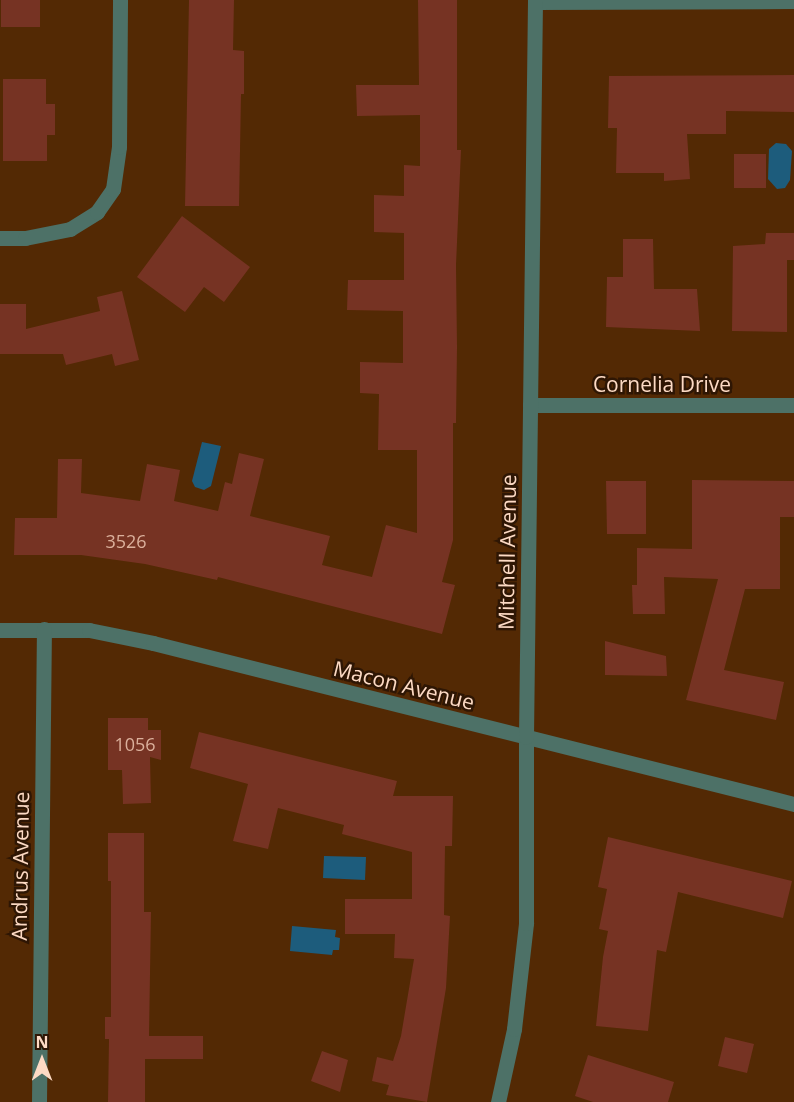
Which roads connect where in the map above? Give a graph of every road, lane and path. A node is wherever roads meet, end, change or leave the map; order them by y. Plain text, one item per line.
1 (120, 0) edge
2 (535, 1) edge
3 (794, 1) edge
4 (0, 238) edge
5 (530, 405) junction
6 (794, 405) edge
7 (0, 630) edge
8 (44, 630) junction
9 (526, 737) junction
10 (794, 804) edge
11 (39, 1102) edge
12 (498, 1102) edge

1 - 4 street
2 - 3 street
2 - 5 street, Mitchell Avenue
5 - 6 street, Cornelia Drive
5 - 9 street, Mitchell Avenue
7 - 8 street, Macon Avenue
8 - 9 street, Macon Avenue
8 - 11 street, Andrus Avenue
9 - 10 street, Macon Avenue
9 - 12 street, Mitchell Avenue

